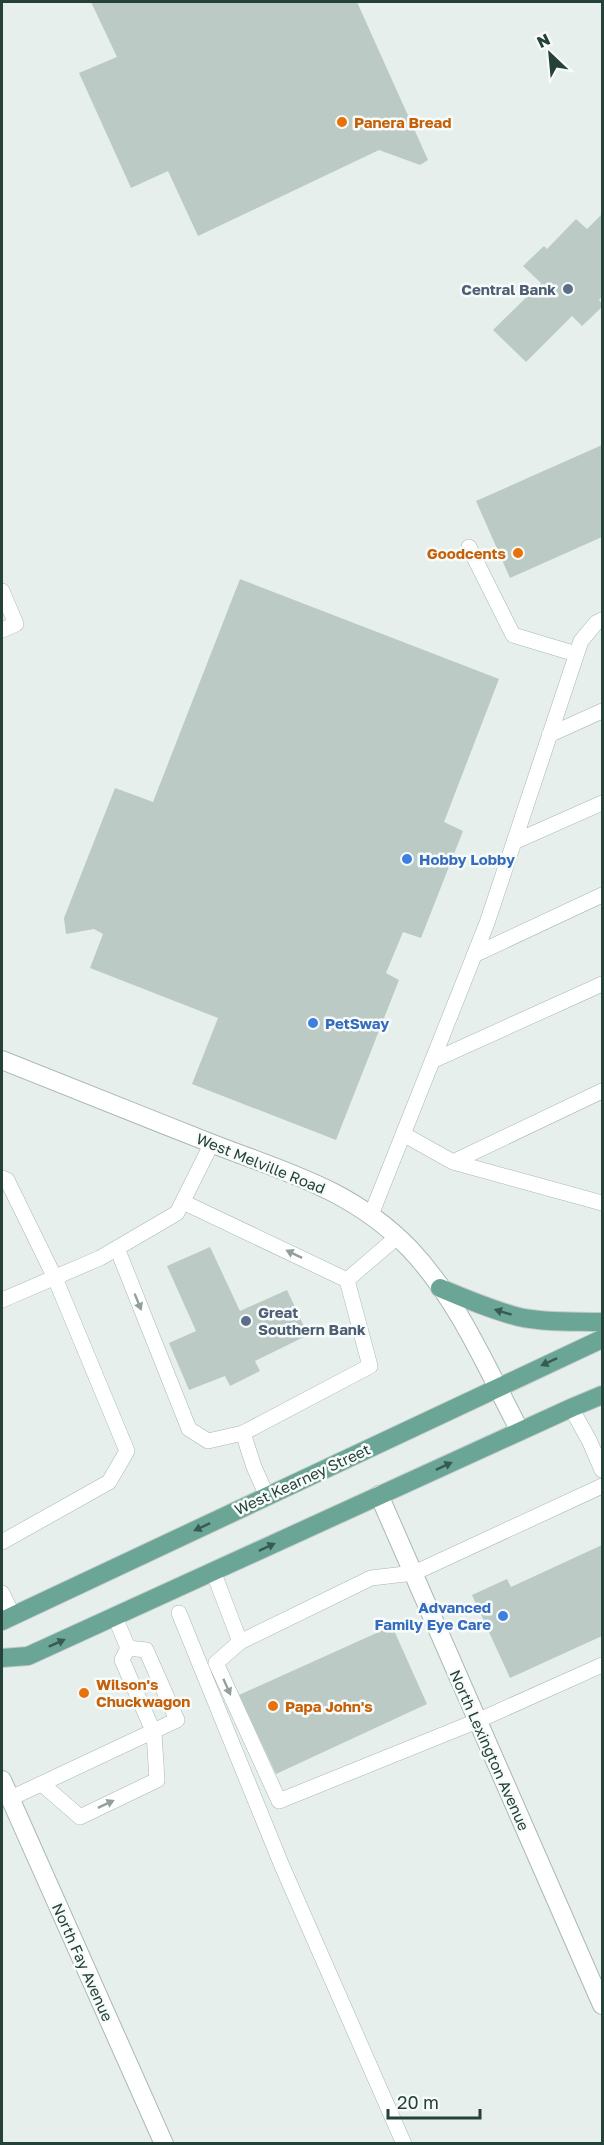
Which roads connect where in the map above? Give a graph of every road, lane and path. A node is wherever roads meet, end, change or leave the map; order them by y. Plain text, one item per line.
1 (470, 548) dead end
2 (2, 591) edge
3 (603, 620) edge
4 (2, 630) edge
5 (576, 654) junction
6 (603, 711) edge
7 (549, 735) junction
8 (603, 802) edge
9 (514, 842) junction
10 (603, 895) edge
11 (474, 955) junction
12 (603, 984) edge
13 (2, 1060) edge
14 (432, 1060) junction
15 (603, 1091) edge
16 (403, 1134) junction
17 (212, 1143) junction
18 (453, 1162) junction
19 (2, 1178) edge
20 (603, 1190) edge
21 (584, 1198) junction
22 (183, 1202) junction
23 (603, 1203) edge
24 (371, 1215) junction
25 (397, 1237) junction
26 (117, 1248) junction
27 (55, 1278) junction
28 (347, 1280) junction
29 (440, 1288) junction
30 (2, 1300) edge
31 (603, 1322) edge
32 (603, 1339) edge
33 (497, 1387) junction
34 (603, 1395) edge
35 (571, 1408) junction
36 (520, 1431) junction
37 (243, 1433) junction
38 (603, 1470) edge
39 (603, 1486) edge
40 (379, 1495) junction
41 (267, 1496) junction
42 (2, 1542) edge
43 (213, 1571) junction
44 (414, 1573) junction
45 (2, 1593) edge
46 (179, 1613) dead end
47 (115, 1617) junction
48 (7, 1618) edge
49 (240, 1642) junction
50 (128, 1648) junction
51 (2, 1658) edge
52 (603, 1665) edge
53 (477, 1721) junction
54 (154, 1732) junction
55 (2, 1780) edge
56 (42, 1784) junction
57 (11, 1798) junction
58 (603, 2005) edge
59 (164, 2144) edge
60 (404, 2144) edge

1 - 5 lane
2 - 4 lane
3 - 5 lane
5 - 7 lane
6 - 7 lane
7 - 9 lane
8 - 9 lane
9 - 11 lane
10 - 11 lane
11 - 14 lane
12 - 14 lane
13 - 17 street, West Melville Road
14 - 16 lane
15 - 18 lane
16 - 18 lane
16 - 24 lane
17 - 22 lane
17 - 24 street, West Melville Road
18 - 21 lane
19 - 27 lane
20 - 21 lane
21 - 23 lane
22 - 26 lane
28 -> 22 lane
24 - 25 street, West Melville Road
25 - 28 lane
25 - 29 street, West Melville Road
26 - 27 lane
26 -> 37 lane
27 - 30 lane
27 - 42 lane
28 - 37 lane
31 -> 29 main road
29 - 33 street, West Melville Road
32 -> 33 main road, West Kearney Street
33 - 36 street, West Melville Road
33 - 41 main road, West Kearney Street
34 - 35 main road
35 - 36 main road
35 - 38 lane
40 -> 36 main road
37 - 41 lane
39 - 44 lane
43 -> 40 main road
40 - 44 street, North Lexington Avenue
41 -> 48 main road, West Kearney Street
43 - 47 main road
43 - 49 lane
44 - 49 lane
44 - 53 street, North Lexington Avenue
45 - 48 lane
46 - 60 lane
47 - 50 lane
51 -> 47 main road
49 -> 53 lane
50 - 54 lane
50 - 54 lane
52 - 53 lane
53 - 58 street, North Lexington Avenue
54 - 56 lane
56 -> 54 lane
55 - 57 street, North Fay Avenue
56 - 57 lane
57 - 59 street, North Fay Avenue

